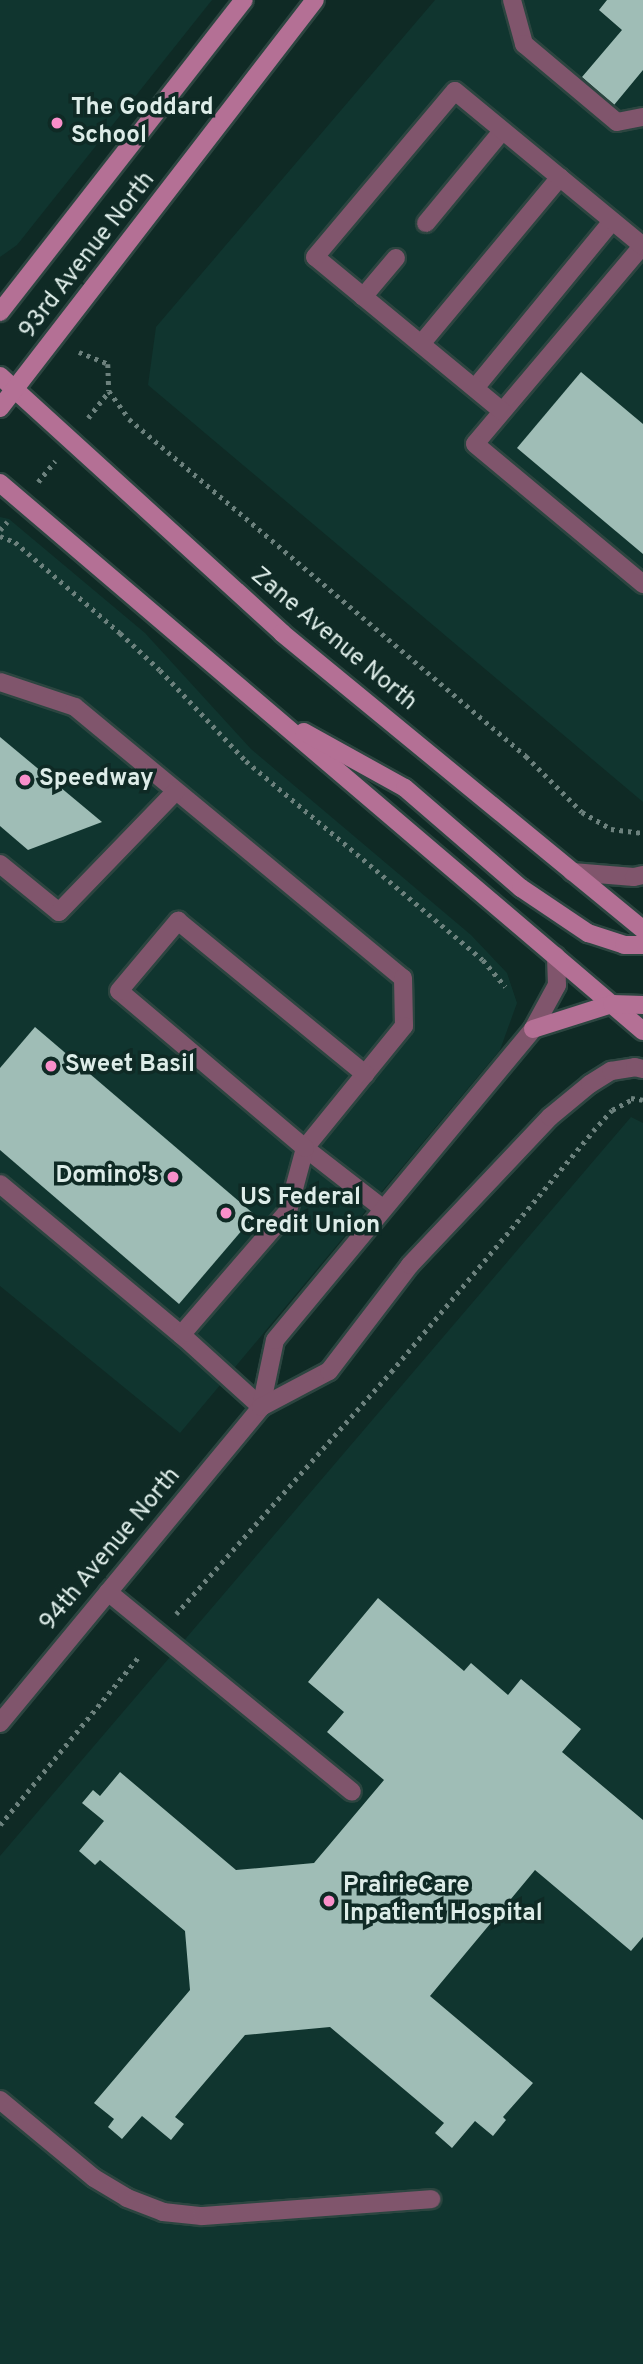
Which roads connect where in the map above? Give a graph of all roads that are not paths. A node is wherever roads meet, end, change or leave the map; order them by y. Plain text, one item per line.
1 (244, 0) edge
2 (316, 0) edge
3 (512, 0) edge
4 (643, 117) edge
5 (502, 131) junction
6 (560, 177) junction
7 (612, 221) junction
8 (426, 223) dead end
9 (643, 245) edge
10 (396, 258) dead end
11 (363, 297) junction
12 (0, 312) edge
13 (421, 344) junction
14 (0, 376) edge
15 (475, 388) junction
16 (17, 389) junction
17 (0, 408) edge
18 (502, 411) junction
19 (0, 483) edge
20 (643, 584) edge
21 (0, 682) edge
22 (271, 713) junction
23 (176, 790) junction
24 (0, 864) edge
25 (572, 872) junction
26 (643, 875) edge
27 (643, 930) edge
28 (643, 946) edge
29 (556, 956) junction
30 (612, 1004) junction
31 (643, 1005) edge
32 (533, 1029) junction
33 (643, 1031) edge
34 (643, 1069) edge
35 (365, 1074) junction
36 (306, 1147) junction
37 (0, 1184) edge
38 (382, 1208) junction
39 (181, 1335) junction
40 (261, 1408) junction
41 (108, 1592) junction
42 (0, 1723) edge
43 (352, 1792) dead end
44 (0, 2100) edge
45 (431, 2199) dead end

1 - 12 main road, 93rd Avenue North
2 - 16 main road, 93rd Avenue North
3 - 4 street
5 - 6 street
5 - 8 street
5 - 11 street
6 - 7 street
6 - 13 street
7 - 9 street
7 - 15 street
9 - 18 street
10 - 11 street
11 - 13 street
13 - 15 street
14 - 16 main road, Zane Avenue North
15 - 18 street
16 - 17 main road, 93rd Avenue North
16 - 25 main road, Zane Avenue North
18 - 20 street
19 - 22 main road
21 - 23 street
22 - 28 main road
22 - 29 main road
23 - 24 street
23 - 35 street
25 - 26 street
25 - 27 main road, Zane Avenue North
29 - 30 main road
29 - 32 street
30 - 31 main road
30 - 32 main road
30 - 33 main road
32 - 38 street
34 - 40 street
35 - 36 street
35 - 36 street
36 - 38 street
36 - 39 street
37 - 39 street
38 - 40 street
39 - 40 street
40 - 41 street, 94th Avenue North
41 - 42 street, 94th Avenue North
41 - 43 street
44 - 45 street

